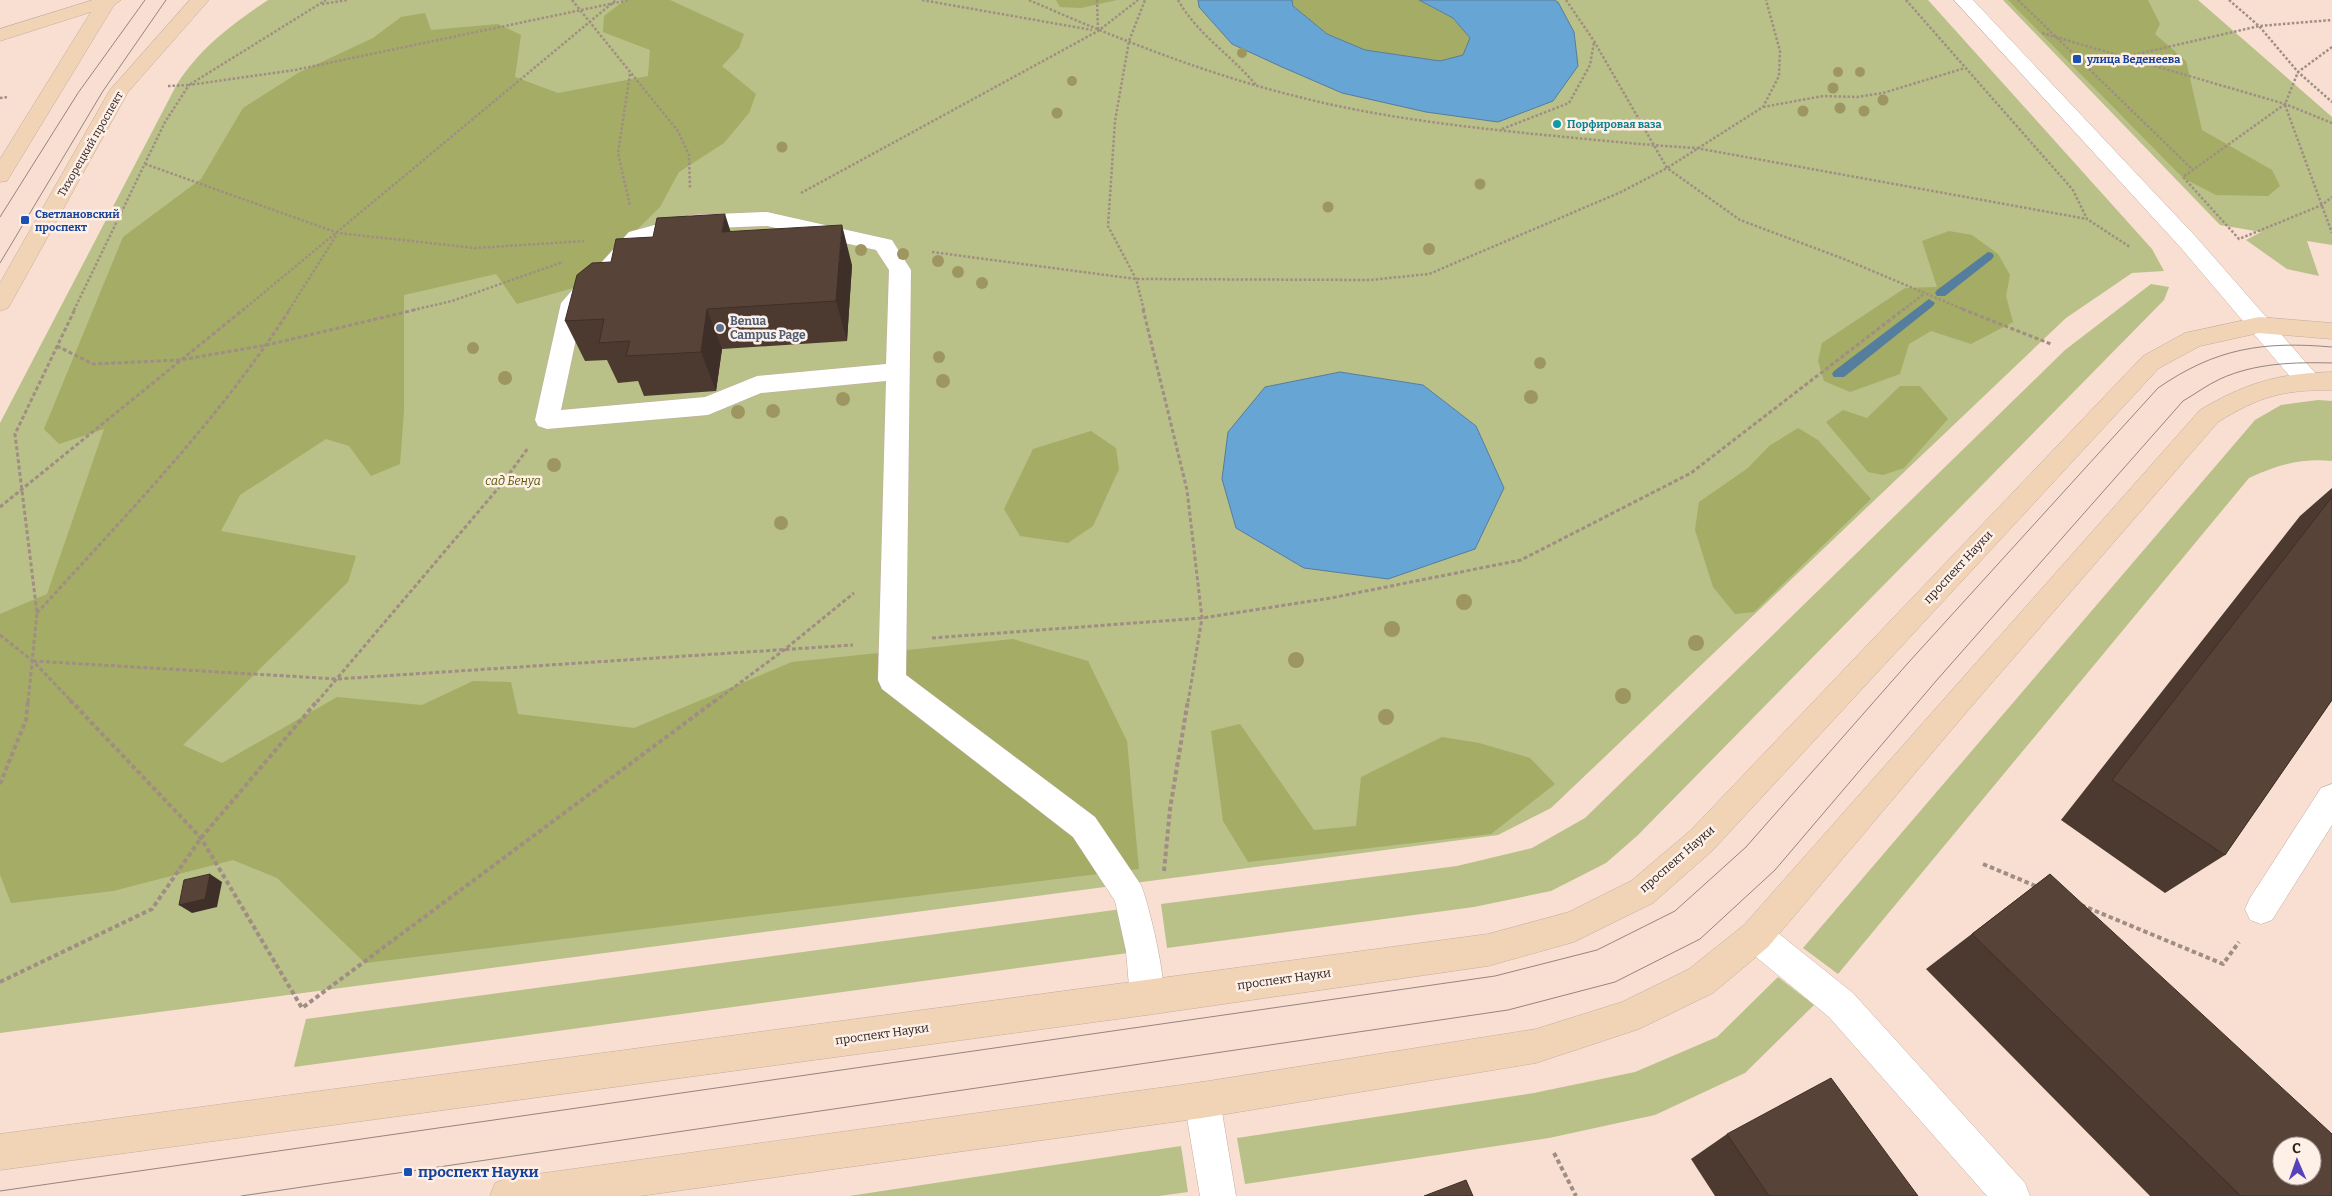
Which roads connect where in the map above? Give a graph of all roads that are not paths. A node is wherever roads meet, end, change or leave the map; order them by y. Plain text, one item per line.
1 (200, 0) edge
2 (1963, 0) edge
3 (109, 1) edge
4 (26, 8) dead end
5 (0, 17) edge
6 (0, 35) edge
7 (0, 176) edge
8 (0, 303) edge
9 (2259, 326) junction
10 (2332, 331) edge
11 (898, 371) junction
12 (2319, 380) edge
13 (2332, 798) edge
14 (2261, 909) road end
15 (1756, 936) junction
16 (1147, 998) junction
17 (1202, 1100) junction
18 (0, 1152) edge
19 (508, 1196) edge
20 (1218, 1196) edge
21 (2012, 1196) edge

1 - 8 main road, Тихорецкий проспект
2 - 9 street
3 - 6 main road
3 - 7 main road
4 - 5 main road
9 - 10 main road, проспект Науки
9 - 12 street
9 - 16 main road, проспект Науки
11 - 11 street
11 - 16 street
12 - 15 main road
13 - 14 street
15 - 17 main road
15 - 21 street
16 - 18 main road, проспект Науки
17 - 19 main road
17 - 20 street

